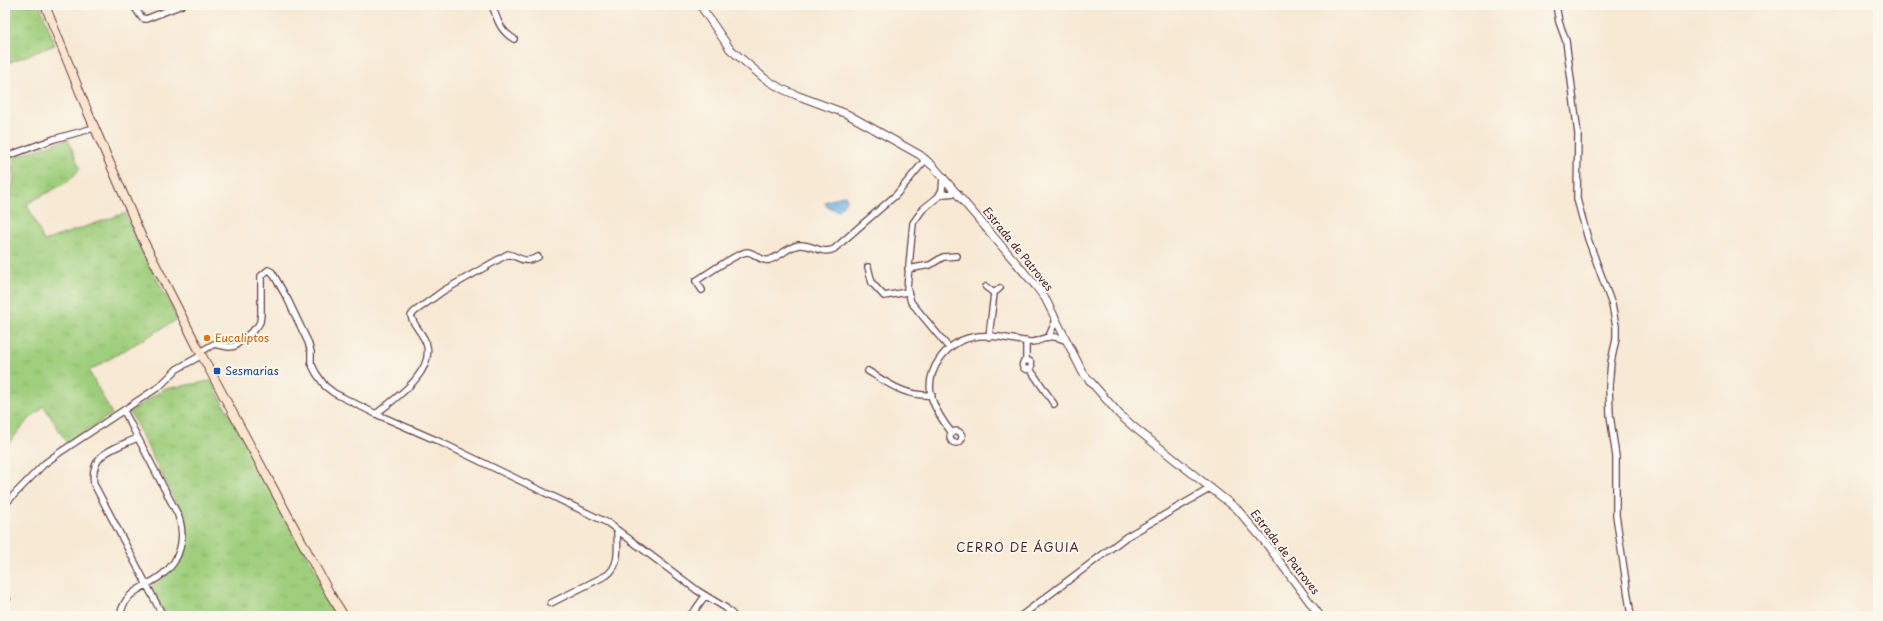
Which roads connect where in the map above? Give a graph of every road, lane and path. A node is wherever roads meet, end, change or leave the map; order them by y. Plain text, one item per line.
1 (45, 5) edge
2 (133, 5) edge
3 (182, 5) edge
4 (492, 5) edge
5 (700, 5) edge
6 (1556, 5) edge
7 (514, 39) dead end
8 (94, 128) junction
9 (5, 157) edge
10 (926, 159) junction
11 (943, 177) junction
12 (958, 193) junction
13 (938, 197) junction
14 (957, 256) dead end
15 (538, 257) dead end
16 (868, 267) dead end
17 (908, 269) junction
18 (986, 287) dead end
19 (1000, 288) dead end
20 (702, 290) dead end
21 (907, 292) junction
22 (994, 293) junction
23 (1056, 320) junction
24 (989, 336) junction
25 (1049, 336) junction
26 (1065, 340) junction
27 (1026, 341) junction
28 (949, 348) junction
29 (201, 353) junction
30 (868, 371) dead end
31 (932, 395) junction
32 (1054, 404) dead end
33 (124, 411) junction
34 (376, 414) junction
35 (952, 433) dead end
36 (137, 438) junction
37 (1211, 488) junction
38 (5, 504) edge
39 (617, 530) junction
40 (146, 585) junction
41 (705, 596) junction
42 (551, 603) dead end
43 (120, 616) edge
44 (163, 616) edge
45 (344, 616) edge
46 (689, 616) edge
47 (734, 616) edge
48 (1020, 616) edge
49 (1320, 616) edge
50 (1631, 616) edge

1 - 8 main road
2 - 3 street
4 - 7 street
5 - 10 street, Estrada de Patroves
6 - 50 street
8 - 9 street
8 - 29 main road
10 - 11 street, Estrada de Patroves
10 - 20 street
11 - 12 street, Estrada de Patroves
11 - 13 street
12 - 13 street
12 - 23 street, Estrada de Patroves
13 - 17 street
14 - 17 street
15 - 34 street
16 - 21 street
17 - 21 street
18 - 22 street
19 - 22 street
21 - 28 street
22 - 24 street
23 - 25 street
23 - 26 street, Estrada de Patroves
24 - 27 street
24 - 28 street
25 - 26 street
25 - 27 street
26 - 37 street, Estrada de Patroves
27 - 32 street
28 - 31 street
29 - 33 street
29 - 34 street
29 - 45 main road
30 - 31 street
31 - 35 street
33 - 36 street
33 - 38 street
34 - 39 street
36 - 40 street
36 - 40 street
37 - 48 street
37 - 49 street, Estrada de Patroves
39 - 41 street
39 - 42 street
40 - 43 street
40 - 44 street
41 - 46 street
41 - 47 street

